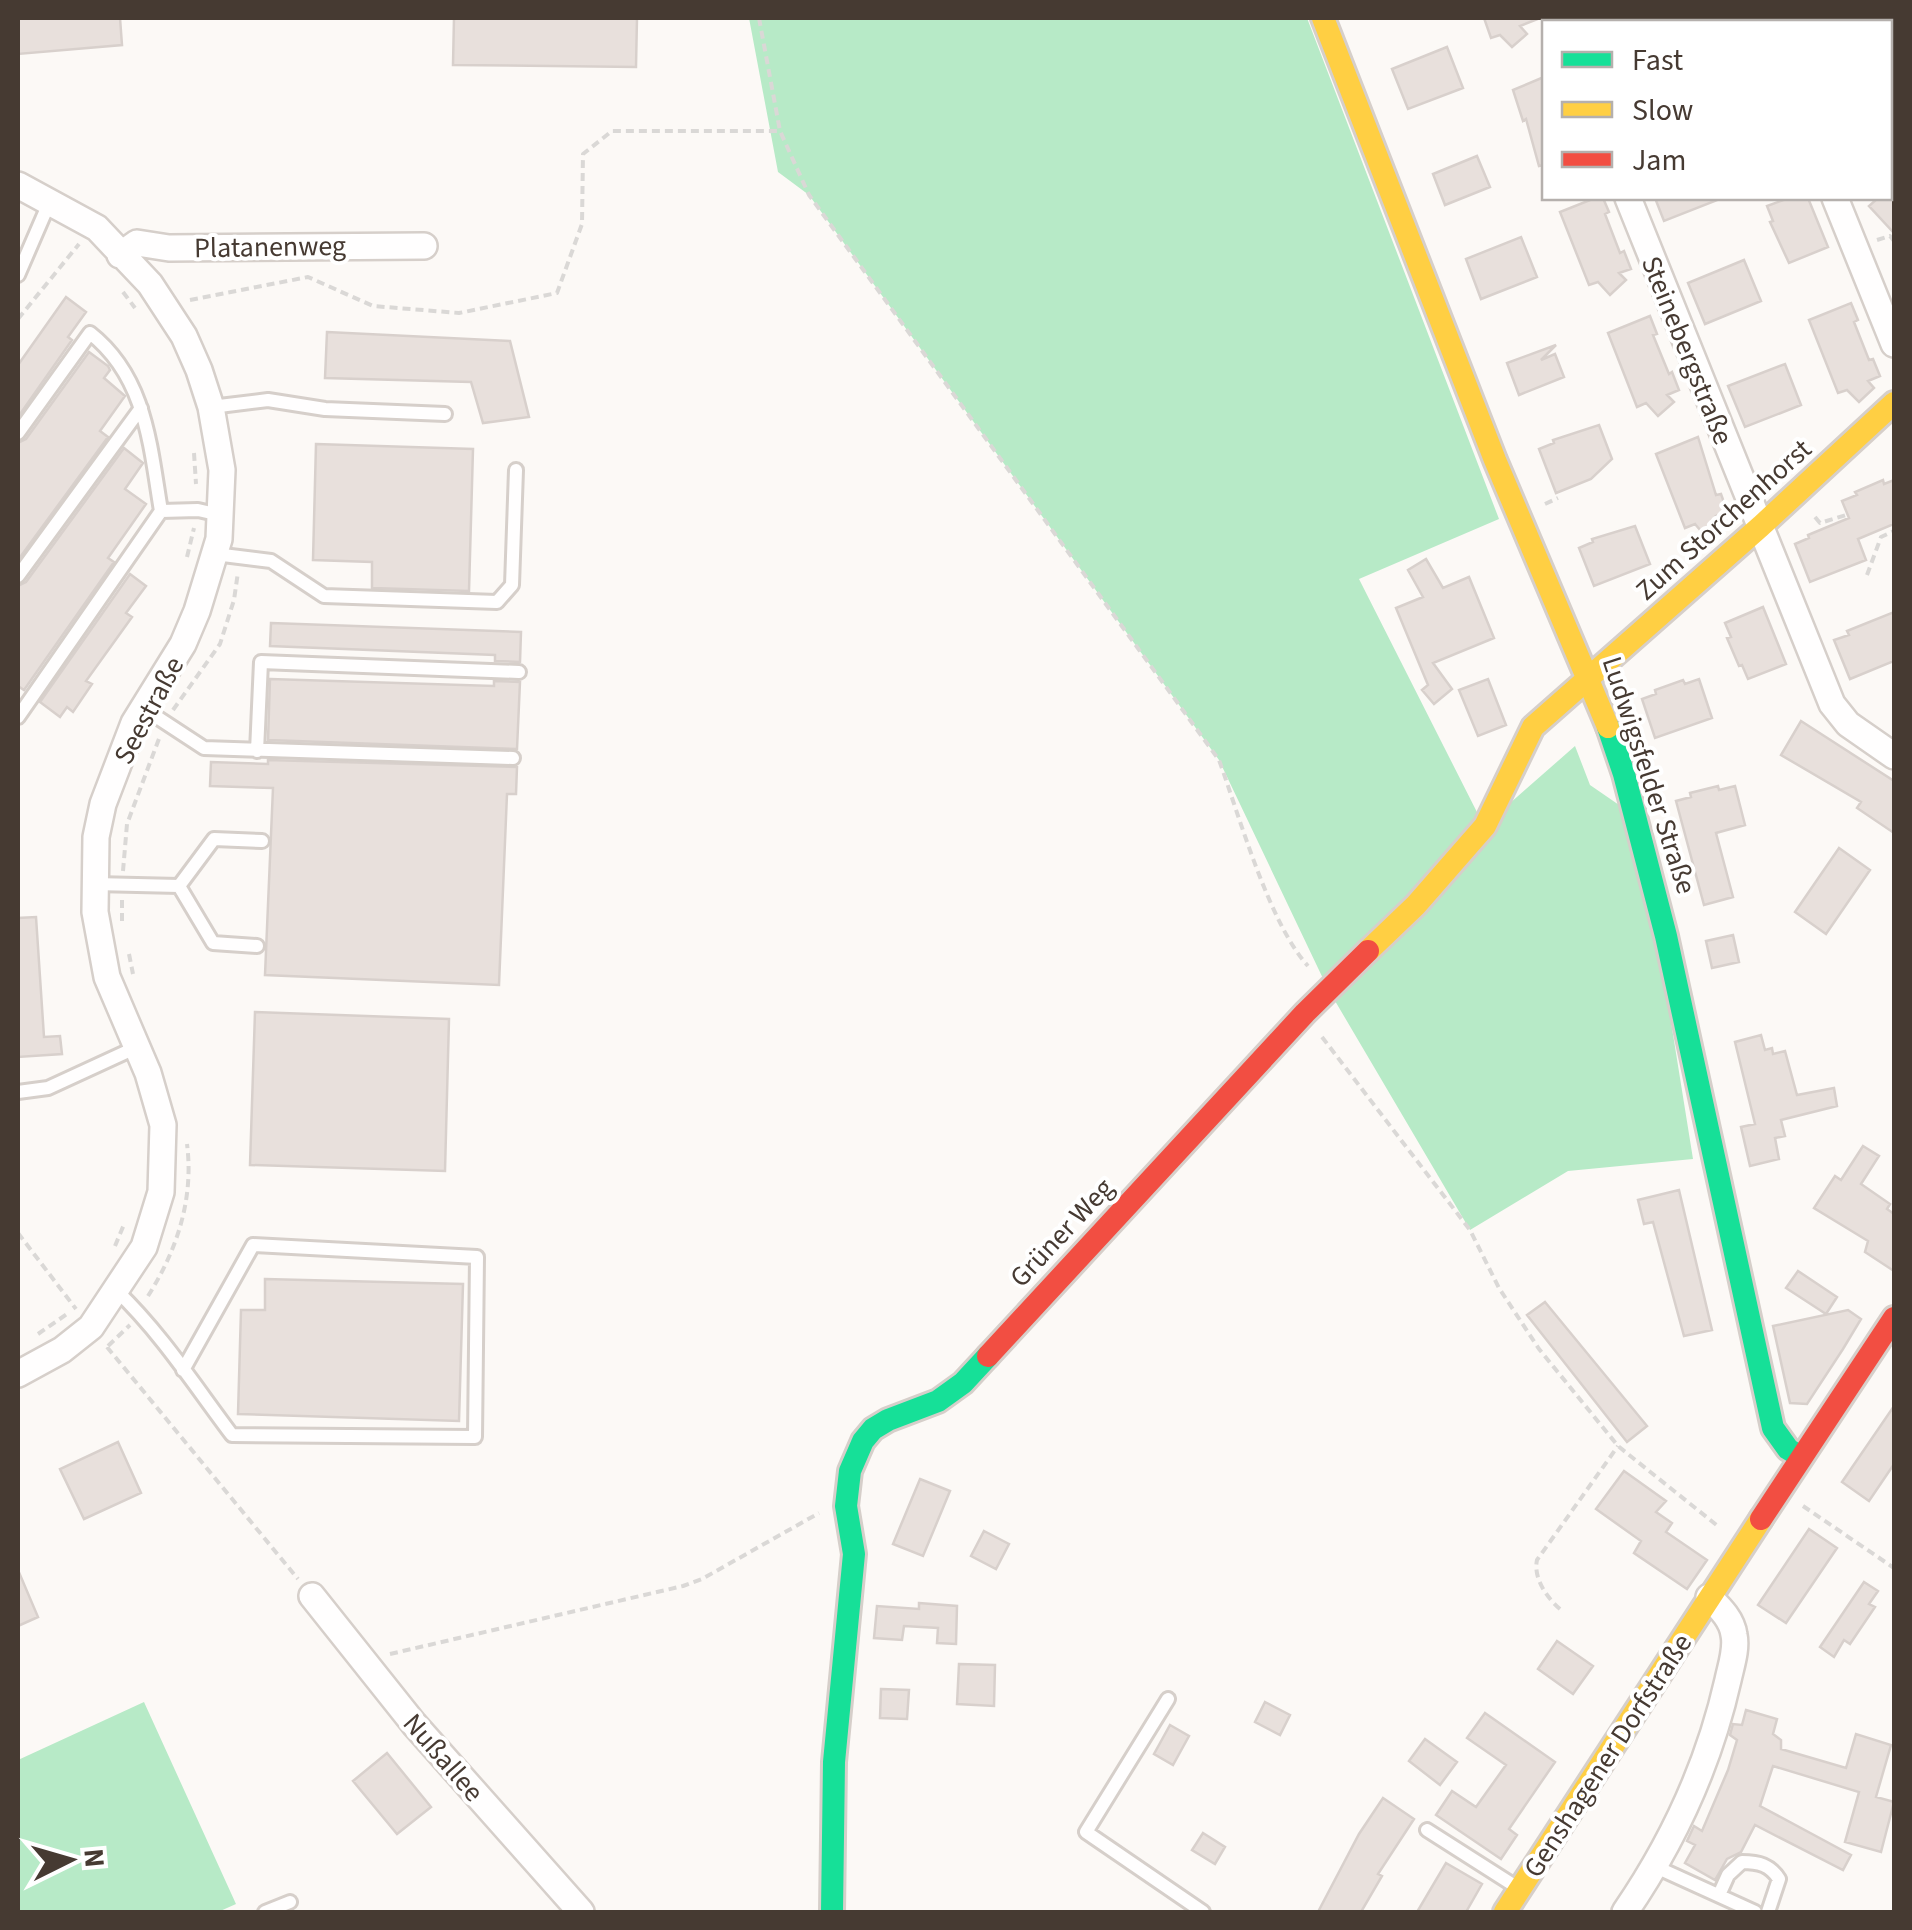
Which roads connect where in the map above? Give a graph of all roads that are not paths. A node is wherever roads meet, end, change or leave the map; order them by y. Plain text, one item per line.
1 (1323, 18) edge
2 (18, 184) edge
3 (1629, 200) edge
4 (1837, 200) edge
5 (50, 201) junction
6 (424, 246) dead end
7 (23, 248) edge
8 (120, 255) junction
9 (18, 274) edge
10 (1894, 344) edge
11 (1894, 404) edge
12 (211, 407) junction
13 (141, 408) junction
14 (445, 414) dead end
15 (18, 434) edge
16 (516, 470) dead end
17 (161, 511) junction
18 (220, 516) junction
19 (1761, 526) junction
20 (228, 555) junction
21 (18, 576) edge
22 (519, 672) dead end
23 (1590, 678) junction
24 (154, 715) junction
25 (18, 717) edge
26 (257, 751) junction
27 (1894, 756) edge
28 (513, 758) dead end
29 (262, 841) dead end
30 (95, 884) junction
31 (179, 886) junction
32 (257, 946) dead end
33 (138, 1047) junction
34 (18, 1092) edge
35 (116, 1291) junction
36 (1894, 1318) edge
37 (183, 1370) junction
38 (18, 1374) edge
39 (1800, 1457) junction
40 (312, 1596) road end
41 (1708, 1597) junction
42 (1168, 1698) dead end
43 (1427, 1830) dead end
44 (1656, 1867) junction
45 (1520, 1890) junction
46 (1719, 1895) junction
47 (290, 1902) dead end
48 (265, 1912) edge
49 (581, 1912) edge
50 (832, 1912) edge
51 (1203, 1912) edge
52 (1505, 1912) edge
53 (1625, 1912) edge
54 (1755, 1912) edge
55 (1768, 1912) edge

1 - 23 street, Ludwigsfelder Straße
2 - 5 street, Seestraße
3 - 19 street, Steinebergstraße
4 - 10 street
5 - 7 lane
5 - 8 street, Seestraße
6 - 8 street, Platanenweg
7 - 9 lane
8 - 12 street, Seestraße
11 - 19 street, Zum Storchenhorst
12 - 14 lane
12 - 18 street, Seestraße
13 - 15 lane
13 - 17 lane
13 - 21 lane
16 - 20 lane
17 - 18 lane
17 - 25 lane
18 - 20 street, Seestraße
19 - 23 street, Zum Storchenhorst
19 - 27 street, Steinebergstraße
20 - 24 street, Seestraße
22 - 26 lane
23 - 39 street, Ludwigsfelder Straße
23 - 50 street, Grüner Weg
24 - 26 lane
24 - 30 street, Seestraße
26 - 28 lane
29 - 31 lane
30 - 31 lane
30 - 33 street, Seestraße
31 - 32 lane
33 - 34 lane
33 - 35 street, Seestraße
35 - 37 lane
35 - 38 street, Seestraße
36 - 39 street, Genshagener Dorfstraße
37 - 37 lane
39 - 41 street, Genshagener Dorfstraße
40 - 49 street, Nußallee
41 - 44 street, Genshagener Dorfstraße
41 - 45 street, Genshagener Dorfstraße
42 - 51 lane
43 - 45 lane
44 - 46 lane
44 - 53 street, Genshagener Dorfstraße
45 - 52 street, Genshagener Dorfstraße
46 - 54 lane
46 - 55 lane
47 - 48 lane

